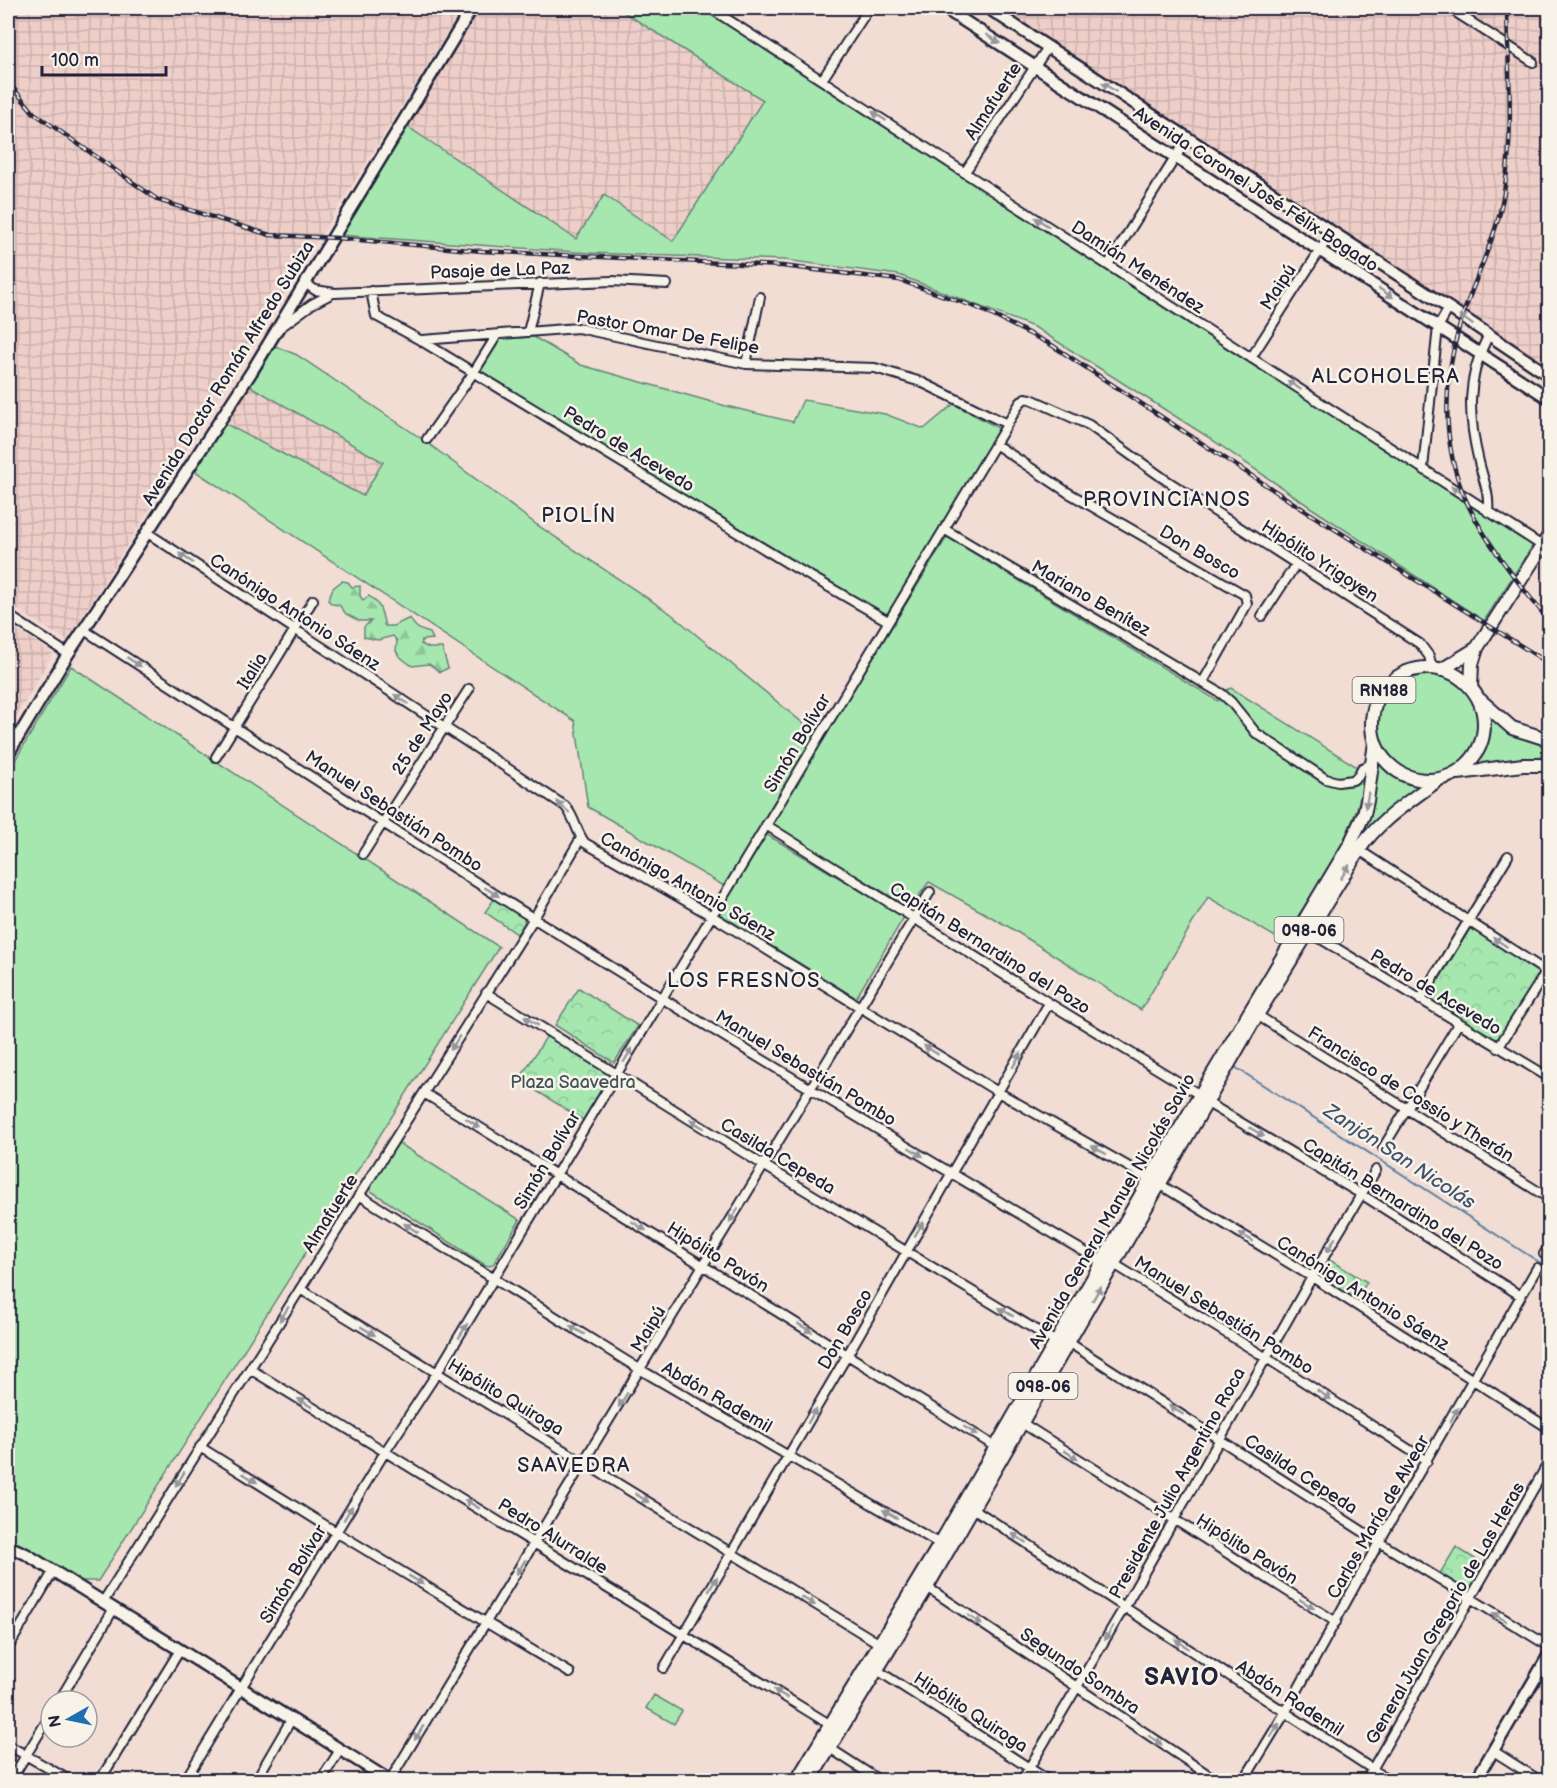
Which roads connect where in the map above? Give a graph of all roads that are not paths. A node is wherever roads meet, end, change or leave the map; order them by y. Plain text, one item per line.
1 (472, 8) edge
2 (710, 8) edge
3 (869, 8) edge
4 (944, 8) edge
5 (987, 8) edge
6 (1449, 8) edge
7 (1048, 47) junction
8 (1533, 62) dead end
9 (1034, 66) junction
10 (822, 80) junction
11 (1187, 138) junction
12 (1176, 158) junction
13 (965, 172) junction
14 (1331, 233) junction
15 (1319, 250) junction
16 (1108, 265) junction
17 (305, 283) junction
18 (540, 284) junction
19 (667, 284) dead end
20 (371, 291) junction
21 (335, 292) junction
22 (759, 297) dead end
23 (1449, 308) junction
24 (1438, 327) junction
25 (277, 329) junction
26 (528, 332) junction
27 (497, 335) junction
28 (1488, 336) junction
29 (420, 340) junction
30 (1479, 354) junction
31 (1251, 358) junction
32 (746, 364) junction
33 (474, 372) junction
34 (1550, 376) edge
35 (1025, 398) joint
36 (1550, 399) edge
37 (1007, 424) junction
38 (427, 440) dead end
39 (995, 444) junction
40 (1423, 468) junction
41 (1488, 512) junction
42 (944, 529) junction
43 (147, 532) junction
44 (1550, 534) edge
45 (1546, 549) edge
46 (1296, 564) junction
47 (313, 600) dead end
48 (8, 615) edge
49 (1262, 616) dead end
50 (888, 621) junction
51 (84, 630) junction
52 (295, 631) junction
53 (1477, 648) junction
54 (68, 654) junction
55 (1437, 669) junction
56 (1203, 682) junction
57 (469, 689) dead end
58 (1473, 692) junction
59 (235, 726) junction
60 (444, 727) junction
61 (1550, 740) edge
62 (1375, 742) junction
63 (8, 754) edge
64 (216, 758) dead end
65 (1550, 765) edge
66 (1372, 767) junction
67 (1456, 773) junction
68 (1438, 780) junction
69 (382, 823) junction
70 (766, 825) junction
71 (580, 838) junction
72 (1359, 850) junction
73 (363, 854) dead end
74 (1508, 856) dead end
75 (930, 892) dead end
76 (712, 916) junction
77 (534, 918) junction
78 (914, 919) junction
79 (1468, 922) junction
80 (1308, 931) junction
81 (1548, 971) edge
82 (486, 993) junction
83 (662, 998) junction
84 (1420, 1000) junction
85 (1049, 1003) junction
86 (860, 1006) junction
87 (1257, 1015) junction
88 (1458, 1024) junction
89 (1498, 1048) junction
90 (616, 1074) junction
91 (1550, 1078) edge
92 (812, 1089) junction
93 (998, 1092) junction
94 (424, 1093) junction
95 (1203, 1098) junction
96 (1407, 1108) junction
97 (1383, 1148) dead end
98 (765, 1166) junction
99 (1376, 1170) dead end
100 (555, 1174) junction
101 (952, 1174) junction
102 (1155, 1181) junction
103 (1361, 1194) junction
104 (359, 1195) junction
105 (1550, 1199) edge
106 (1550, 1245) edge
107 (906, 1252) junction
108 (1544, 1254) dead end
109 (1108, 1263) junction
110 (703, 1266) junction
111 (1537, 1268) dead end
112 (1312, 1277) junction
113 (494, 1280) junction
114 (300, 1289) junction
115 (1521, 1296) junction
116 (1062, 1342) junction
117 (848, 1354) junction
118 (1265, 1357) junction
119 (250, 1369) junction
120 (641, 1370) junction
121 (437, 1373) junction
122 (1473, 1381) junction
123 (1022, 1423) junction
124 (1550, 1429) edge
125 (1219, 1438) junction
126 (200, 1447) junction
127 (996, 1447) junction
128 (385, 1452) junction
129 (788, 1456) junction
130 (1550, 1460) edge
131 (1427, 1461) junction
132 (584, 1462) junction
133 (968, 1505) junction
134 (1173, 1520) junction
135 (336, 1532) junction
136 (535, 1542) junction
137 (1379, 1542) junction
138 (940, 1544) junction
139 (8, 1546) edge
140 (731, 1554) junction
141 (53, 1572) junction
142 (927, 1587) junction
143 (1470, 1600) junction
144 (103, 1602) junction
145 (1125, 1606) junction
146 (113, 1610) junction
147 (1336, 1622) junction
148 (486, 1623) junction
149 (684, 1635) junction
150 (880, 1644) junction
151 (8, 1648) edge
152 (180, 1650) junction
153 (1549, 1656) edge
154 (664, 1668) dead end
155 (877, 1670) junction
156 (570, 1673) dead end
157 (1078, 1688) junction
158 (66, 1689) edge
159 (241, 1689) junction
160 (1285, 1713) junction
161 (291, 1720) junction
162 (836, 1728) junction
163 (39, 1734) edge
164 (8, 1745) edge
165 (825, 1745) junction
166 (340, 1750) junction
167 (1498, 1754) junction
168 (26, 1756) junction
169 (1029, 1769) junction
170 (1373, 1769) junction
171 (11, 1780) edge
172 (69, 1780) edge
173 (100, 1780) edge
174 (184, 1780) edge
175 (256, 1780) edge
176 (321, 1780) edge
177 (390, 1780) edge
178 (797, 1780) edge
179 (810, 1780) edge
180 (879, 1780) edge
181 (1022, 1780) edge
182 (1048, 1780) edge
183 (1216, 1780) edge
184 (1244, 1780) edge
185 (1366, 1780) edge
186 (1389, 1780) edge
187 (1476, 1780) edge
188 (1482, 1780) edge
189 (1539, 1780) edge

1 - 17 main road, Avenida Doctor Román Alfredo Subiza
2 - 10 street, Damián Menéndez
3 - 10 street
4 -> 9 main road, Avenida Coronel José Félix Bogado
5 - 7 main road, Avenida Coronel José Félix Bogado
6 - 8 street
7 - 9 street, Almafuerte
11 -> 7 main road, Avenida Coronel José Félix Bogado
9 - 12 main road, Avenida Coronel José Félix Bogado
9 - 13 street, Almafuerte
13 -> 10 street, Damián Menéndez
11 - 12 street
11 - 14 main road, Avenida Coronel José Félix Bogado
12 - 15 main road, Avenida Coronel José Félix Bogado
12 - 16 street
16 -> 13 street, Damián Menéndez
14 - 15 street, Maipú
14 - 23 main road, Avenida Coronel José Félix Bogado
15 -> 24 main road, Avenida Coronel José Félix Bogado
15 - 31 street, Maipú
16 - 31 street, Damián Menéndez
17 - 21 street, Pasaje de La Paz
17 - 25 main road, Avenida Doctor Román Alfredo Subiza
18 - 19 street, Pasaje de La Paz
18 - 20 street, Pasaje de La Paz
18 - 26 street
20 - 21 street, Pasaje de La Paz
20 - 29 street, Pedro de Acevedo
21 - 25 street, Pasaje de La Paz
22 - 32 street
23 - 24 street
28 -> 23 main road, Avenida Coronel José Félix Bogado
24 - 30 main road, Avenida Coronel José Félix Bogado
24 - 40 street
25 - 43 main road, Avenida Doctor Román Alfredo Subiza
26 - 27 street, Pastor Omar De Felipe
26 - 32 street, Pastor Omar De Felipe
27 - 29 street, Pastor Omar De Felipe
27 - 33 street
28 - 30 street
28 - 34 main road, Avenida Coronel José Félix Bogado
29 - 33 street, Pedro de Acevedo
30 - 36 main road, Avenida Coronel José Félix Bogado
30 - 41 street
40 -> 31 street, Damián Menéndez
32 - 37 street, Pastor Omar De Felipe
33 - 38 street
33 - 50 street, Pedro de Acevedo
35 - 37 street, Simón Bolívar
35 - 46 street, Hipólito Yrigoyen
37 - 39 street, Simón Bolívar
39 - 42 street, Simón Bolívar
39 - 56 street, Don Bosco
41 -> 40 street, Damián Menéndez
41 - 45 street, Damián Menéndez
42 - 50 street, Simón Bolívar
42 - 56 street, Mariano Benítez
43 - 51 main road, Avenida Doctor Román Alfredo Subiza
52 -> 43 street, Canónigo Antonio Sáenz
44 - 45 main road, Avenida General Manuel Nicolás Savio
45 - 53 main road, Avenida General Manuel Nicolás Savio
46 - 49 street
46 - 55 street, Hipólito Yrigoyen
47 - 52 street, Italia
48 - 54 street
50 - 70 street, Simón Bolívar
51 - 54 main road, Avenida Doctor Román Alfredo Subiza
51 -> 59 street, Manuel Sebastián Pombo
52 - 59 street, Italia
60 -> 52 street, Canónigo Antonio Sáenz
53 - 55 main road, Avenida General Manuel Nicolás Savio
53 - 58 main road, Avenida General Manuel Nicolás Savio
54 - 63 main road, Avenida Doctor Román Alfredo Subiza
55 - 58 main road, RN188
55 - 62 main road, Avenida General Manuel Nicolás Savio / RN188
56 - 66 street, Mariano Benítez
57 - 60 street, 25 de Mayo
58 - 61 main road, RN188
58 - 67 main road, Avenida General Manuel Nicolás Savio
59 - 64 street, Italia
59 - 69 street, Manuel Sebastián Pombo
60 - 69 street, 25 de Mayo
71 -> 60 street, Canónigo Antonio Sáenz
62 - 66 main road, Avenida General Manuel Nicolás Savio / 098-06
62 - 68 main road, Avenida General Manuel Nicolás Savio
65 - 67 main road
66 -> 95 main road, Avenida General Manuel Nicolás Savio / 098-06
67 - 68 main road, Avenida General Manuel Nicolás Savio
68 - 72 main road, Avenida General Manuel Nicolás Savio / 098-06
69 - 73 street, 25 de Mayo
69 -> 77 street, Manuel Sebastián Pombo
70 - 76 street, Simón Bolívar
70 - 78 street, Capitán Bernardino del Pozo
71 - 76 street, Canónigo Antonio Sáenz
71 - 77 street, Almafuerte
72 - 79 street
80 -> 72 main road, Avenida General Manuel Nicolás Savio / 098-06
74 - 79 street
75 - 78 street, Maipú
76 - 83 street, Simón Bolívar
76 - 86 street, Canónigo Antonio Sáenz
77 - 82 street, Almafuerte
77 - 83 street, Manuel Sebastián Pombo
78 - 85 street, Capitán Bernardino del Pozo
78 - 86 street, Maipú
81 -> 79 street
79 - 84 street
80 - 84 street, Pedro de Acevedo
80 - 87 main road, Avenida General Manuel Nicolás Savio / 098-06
81 - 89 street
90 -> 82 street, Casilda Cepeda
82 -> 94 street, Almafuerte
90 -> 83 street, Simón Bolívar
83 - 92 street, Manuel Sebastián Pombo
84 - 88 street, Pedro de Acevedo
93 -> 85 street, Don Bosco
85 - 95 street, Capitán Bernardino del Pozo
86 - 92 street, Maipú
93 -> 86 street, Canónigo Antonio Sáenz
87 - 95 main road, Avenida General Manuel Nicolás Savio / 098-06
87 - 96 street, Francisco de Cossío y Therán
88 - 89 street, Pedro de Acevedo
88 - 96 street
89 - 91 street, Pedro de Acevedo
98 -> 90 street, Casilda Cepeda
90 - 100 street, Simón Bolívar
92 - 98 street, Maipú
92 -> 101 street, Manuel Sebastián Pombo
93 - 101 street, Don Bosco
102 -> 93 street, Canónigo Antonio Sáenz
94 -> 100 street, Hipólito Pavón
94 - 104 street, Almafuerte
95 - 102 main road, Avenida General Manuel Nicolás Savio / 098-06
95 -> 103 street, Capitán Bernardino del Pozo
96 - 97 street
96 - 105 street, Francisco de Cossío y Therán
98 - 107 street, Casilda Cepeda
98 -> 110 street, Maipú
99 - 103 street, Presidente Julio Argentino Roca
100 -> 110 street, Hipólito Pavón
100 - 113 street, Simón Bolívar
107 -> 101 street, Don Bosco
101 - 109 street, Manuel Sebastián Pombo
102 - 109 main road, Avenida General Manuel Nicolás Savio / 098-06
112 -> 102 street, Canónigo Antonio Sáenz
103 -> 112 street, Presidente Julio Argentino Roca
103 - 115 street, Capitán Bernardino del Pozo
113 -> 104 street, Abdón Rademil
104 - 114 street, Almafuerte
106 - 108 street
116 -> 107 street, Casilda Cepeda
107 - 117 street, Don Bosco
109 - 116 main road, Avenida General Manuel Nicolás Savio / 098-06
109 - 118 street, Manuel Sebastián Pombo
110 -> 117 street, Hipólito Pavón
110 - 120 street, Maipú
111 - 115 street, Carlos María de Alvear
112 - 118 street, Presidente Julio Argentino Roca
112 - 122 street, Canónigo Antonio Sáenz
120 -> 113 street, Abdón Rademil
121 -> 113 street, Simón Bolívar
114 -> 119 street, Almafuerte
114 -> 121 street, Hipólito Quiroga
115 - 122 street, Carlos María de Alvear
116 - 123 main road, Avenida General Manuel Nicolás Savio / 098-06
125 -> 116 street, Casilda Cepeda
116 - 127 main road, Avenida General Manuel Nicolás Savio / 098-06
117 -> 127 street, Hipólito Pavón
129 -> 117 street, Don Bosco
118 - 125 street, Presidente Julio Argentino Roca
118 -> 131 street, Manuel Sebastián Pombo
119 - 126 street, Almafuerte
128 -> 119 street, Pedro Alurralde
120 - 129 street, Abdón Rademil
120 -> 132 street, Maipú
121 - 128 street, Simón Bolívar
121 - 132 street, Hipólito Quiroga
122 - 124 street, Canónigo Antonio Sáenz
131 -> 122 street, Carlos María de Alvear
123 - 133 main road, Avenida General Manuel Nicolás Savio / 098-06
123 -> 134 street, Hipólito Pavón
125 - 134 street, Presidente Julio Argentino Roca
125 - 137 street, Casilda Cepeda
126 -> 135 street
126 -> 144 street, Almafuerte
127 - 133 main road, Avenida General Manuel Nicolás Savio / 098-06
135 -> 128 street, Simón Bolívar
136 -> 128 street, Pedro Alurralde
138 -> 129 street, Abdón Rademil
129 - 140 street, Don Bosco
130 - 143 street, General Juan Gregorio de Las Heras
131 - 137 street, Carlos María de Alvear
132 - 136 street, Maipú
132 -> 140 street, Hipólito Quiroga
133 - 138 main road, Avenida General Manuel Nicolás Savio / 098-06
133 - 142 main road, Avenida General Manuel Nicolás Savio / 098-06
145 -> 133 street, Abdón Rademil
134 - 145 street, Presidente Julio Argentino Roca
134 -> 147 street, Hipólito Pavón
135 -> 148 street
135 - 159 street, Simón Bolívar
136 -> 148 street, Maipú
136 - 149 street, Pedro Alurralde
137 - 143 street, Casilda Cepeda
137 - 147 street, Carlos María de Alvear
138 - 150 main road, Avenida General Manuel Nicolás Savio / 098-06
139 - 141 main road
149 -> 140 street, Don Bosco
140 -> 150 street, Hipólito Quiroga
141 - 144 main road
141 - 151 street
142 - 155 main road, Avenida General Manuel Nicolás Savio / 098-06
142 -> 157 street, Segundo Sombra
153 -> 143 street, Casilda Cepeda
143 - 170 street, General Juan Gregorio de Las Heras
144 - 146 main road
145 -> 157 street, Presidente Julio Argentino Roca
160 -> 145 street, Abdón Rademil
146 - 152 main road
146 - 158 street
147 - 160 street, Carlos María de Alvear
148 - 156 street
148 -> 177 street, Maipú
149 - 154 street, Don Bosco
162 -> 149 street, Pedro Alurralde
150 - 162 main road, Avenida General Manuel Nicolás Savio / 098-06
152 - 159 main road
152 - 173 street
153 - 167 main road
153 - 187 main road
155 - 162 main road, Avenida General Manuel Nicolás Savio / 098-06
155 - 169 street, Hipólito Quiroga
157 - 169 street, Presidente Julio Argentino Roca
157 -> 183 street, Segundo Sombra
159 - 161 main road
159 - 174 street, Simón Bolívar
160 - 170 street, Abdón Rademil
184 -> 160 street, Carlos María de Alvear
161 - 166 main road
161 - 175 street
162 - 165 main road, Avenida General Manuel Nicolás Savio / 098-06
163 - 168 street
164 - 168 street
165 - 178 main road, Avenida General Manuel Nicolás Savio / 098-06
165 - 179 main road, Avenida General Manuel Nicolás Savio / 098-06
165 - 180 street
166 - 176 street
166 - 177 main road
167 - 188 main road
167 - 189 street
168 - 171 street
168 - 172 street
169 - 181 street, Presidente Julio Argentino Roca
169 - 182 street, Hipólito Quiroga
170 - 185 street, General Juan Gregorio de Las Heras
170 - 186 street, Abdón Rademil

